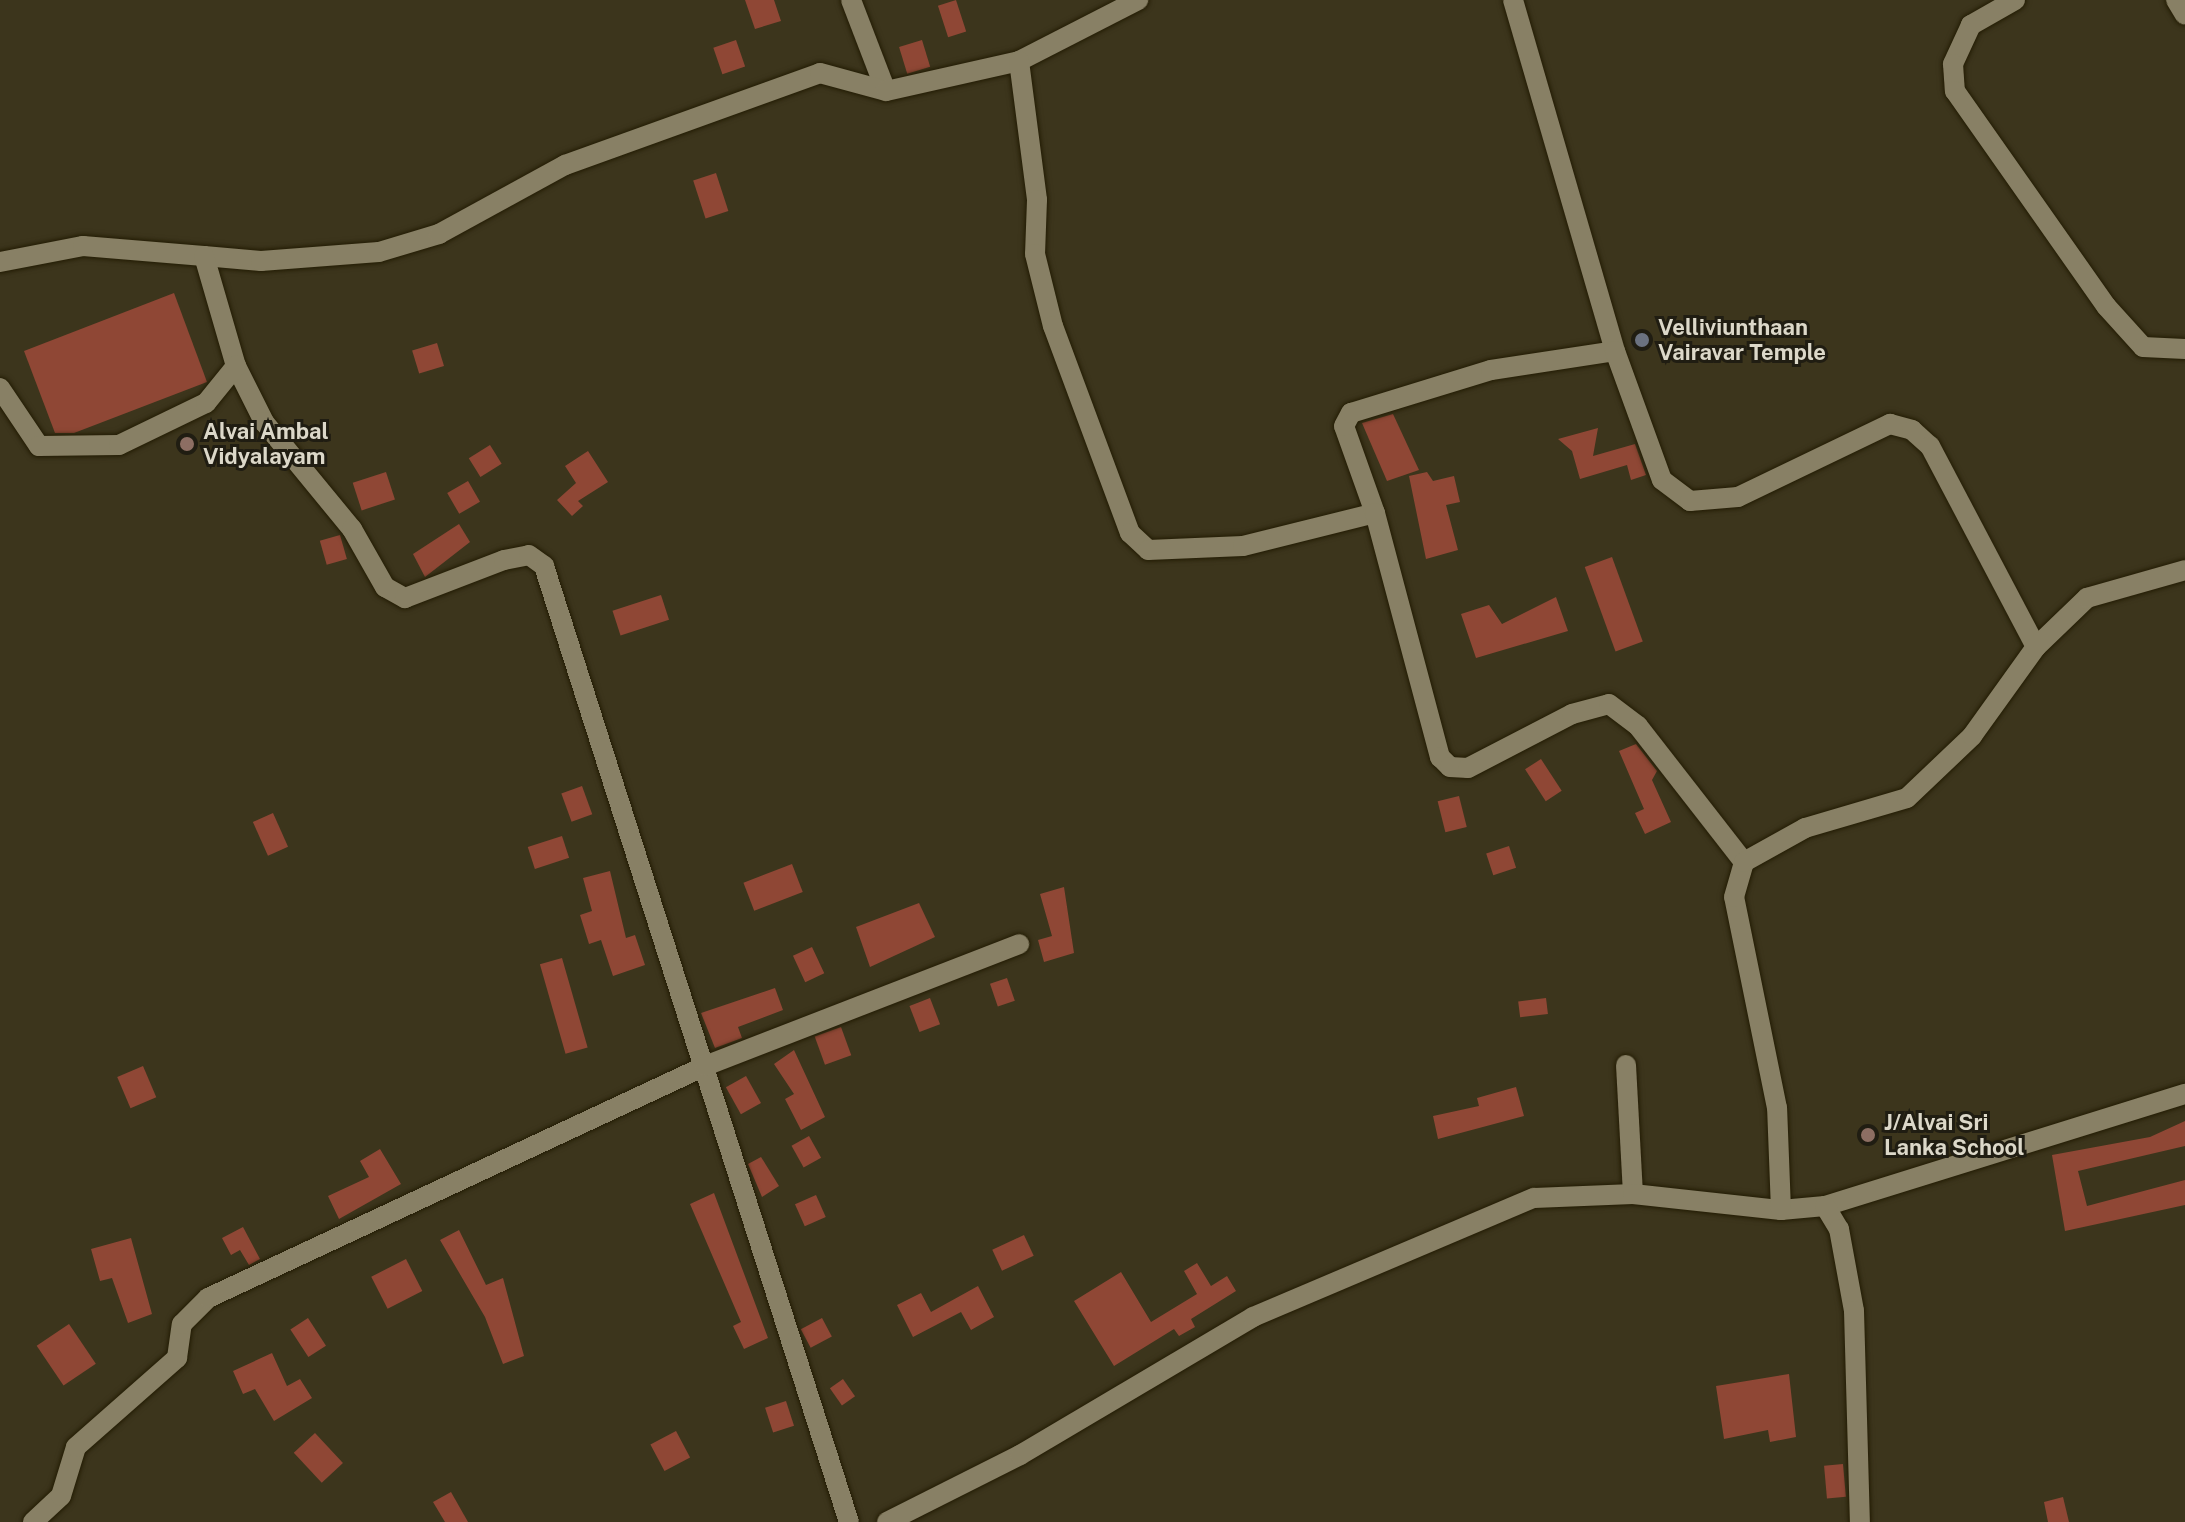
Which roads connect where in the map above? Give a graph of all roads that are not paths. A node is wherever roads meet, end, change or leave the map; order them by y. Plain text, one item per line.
1 (851, 0) edge
2 (1138, 0) edge
3 (1513, 0) edge
4 (2015, 0) edge
5 (2176, 0) edge
6 (2185, 15) edge
7 (1019, 61) junction
8 (886, 91) junction
9 (3, 255) edge
10 (204, 256) junction
11 (2185, 349) edge
12 (1615, 351) junction
13 (236, 366) junction
14 (0, 388) edge
15 (1375, 513) junction
16 (2185, 570) edge
17 (2036, 647) junction
18 (1744, 862) junction
19 (1019, 944) dead end
20 (1626, 1065) dead end
21 (705, 1066) junction
22 (2185, 1094) edge
23 (1633, 1194) junction
24 (1825, 1206) junction
25 (1781, 1210) junction
26 (33, 1522) edge
27 (849, 1522) edge
28 (887, 1522) edge
29 (1860, 1522) edge

1 - 8 street
2 - 7 street
3 - 12 street
4 - 11 street
5 - 6 street
7 - 8 street
7 - 15 street
8 - 10 street
9 - 10 street
10 - 13 street
12 - 15 street
12 - 17 street
13 - 14 street
13 - 21 street
15 - 18 street
16 - 17 street
17 - 18 street
18 - 25 street
19 - 21 street
20 - 23 street
21 - 26 street
21 - 27 street
22 - 24 street
23 - 25 street
23 - 28 street
24 - 25 street
24 - 29 street

